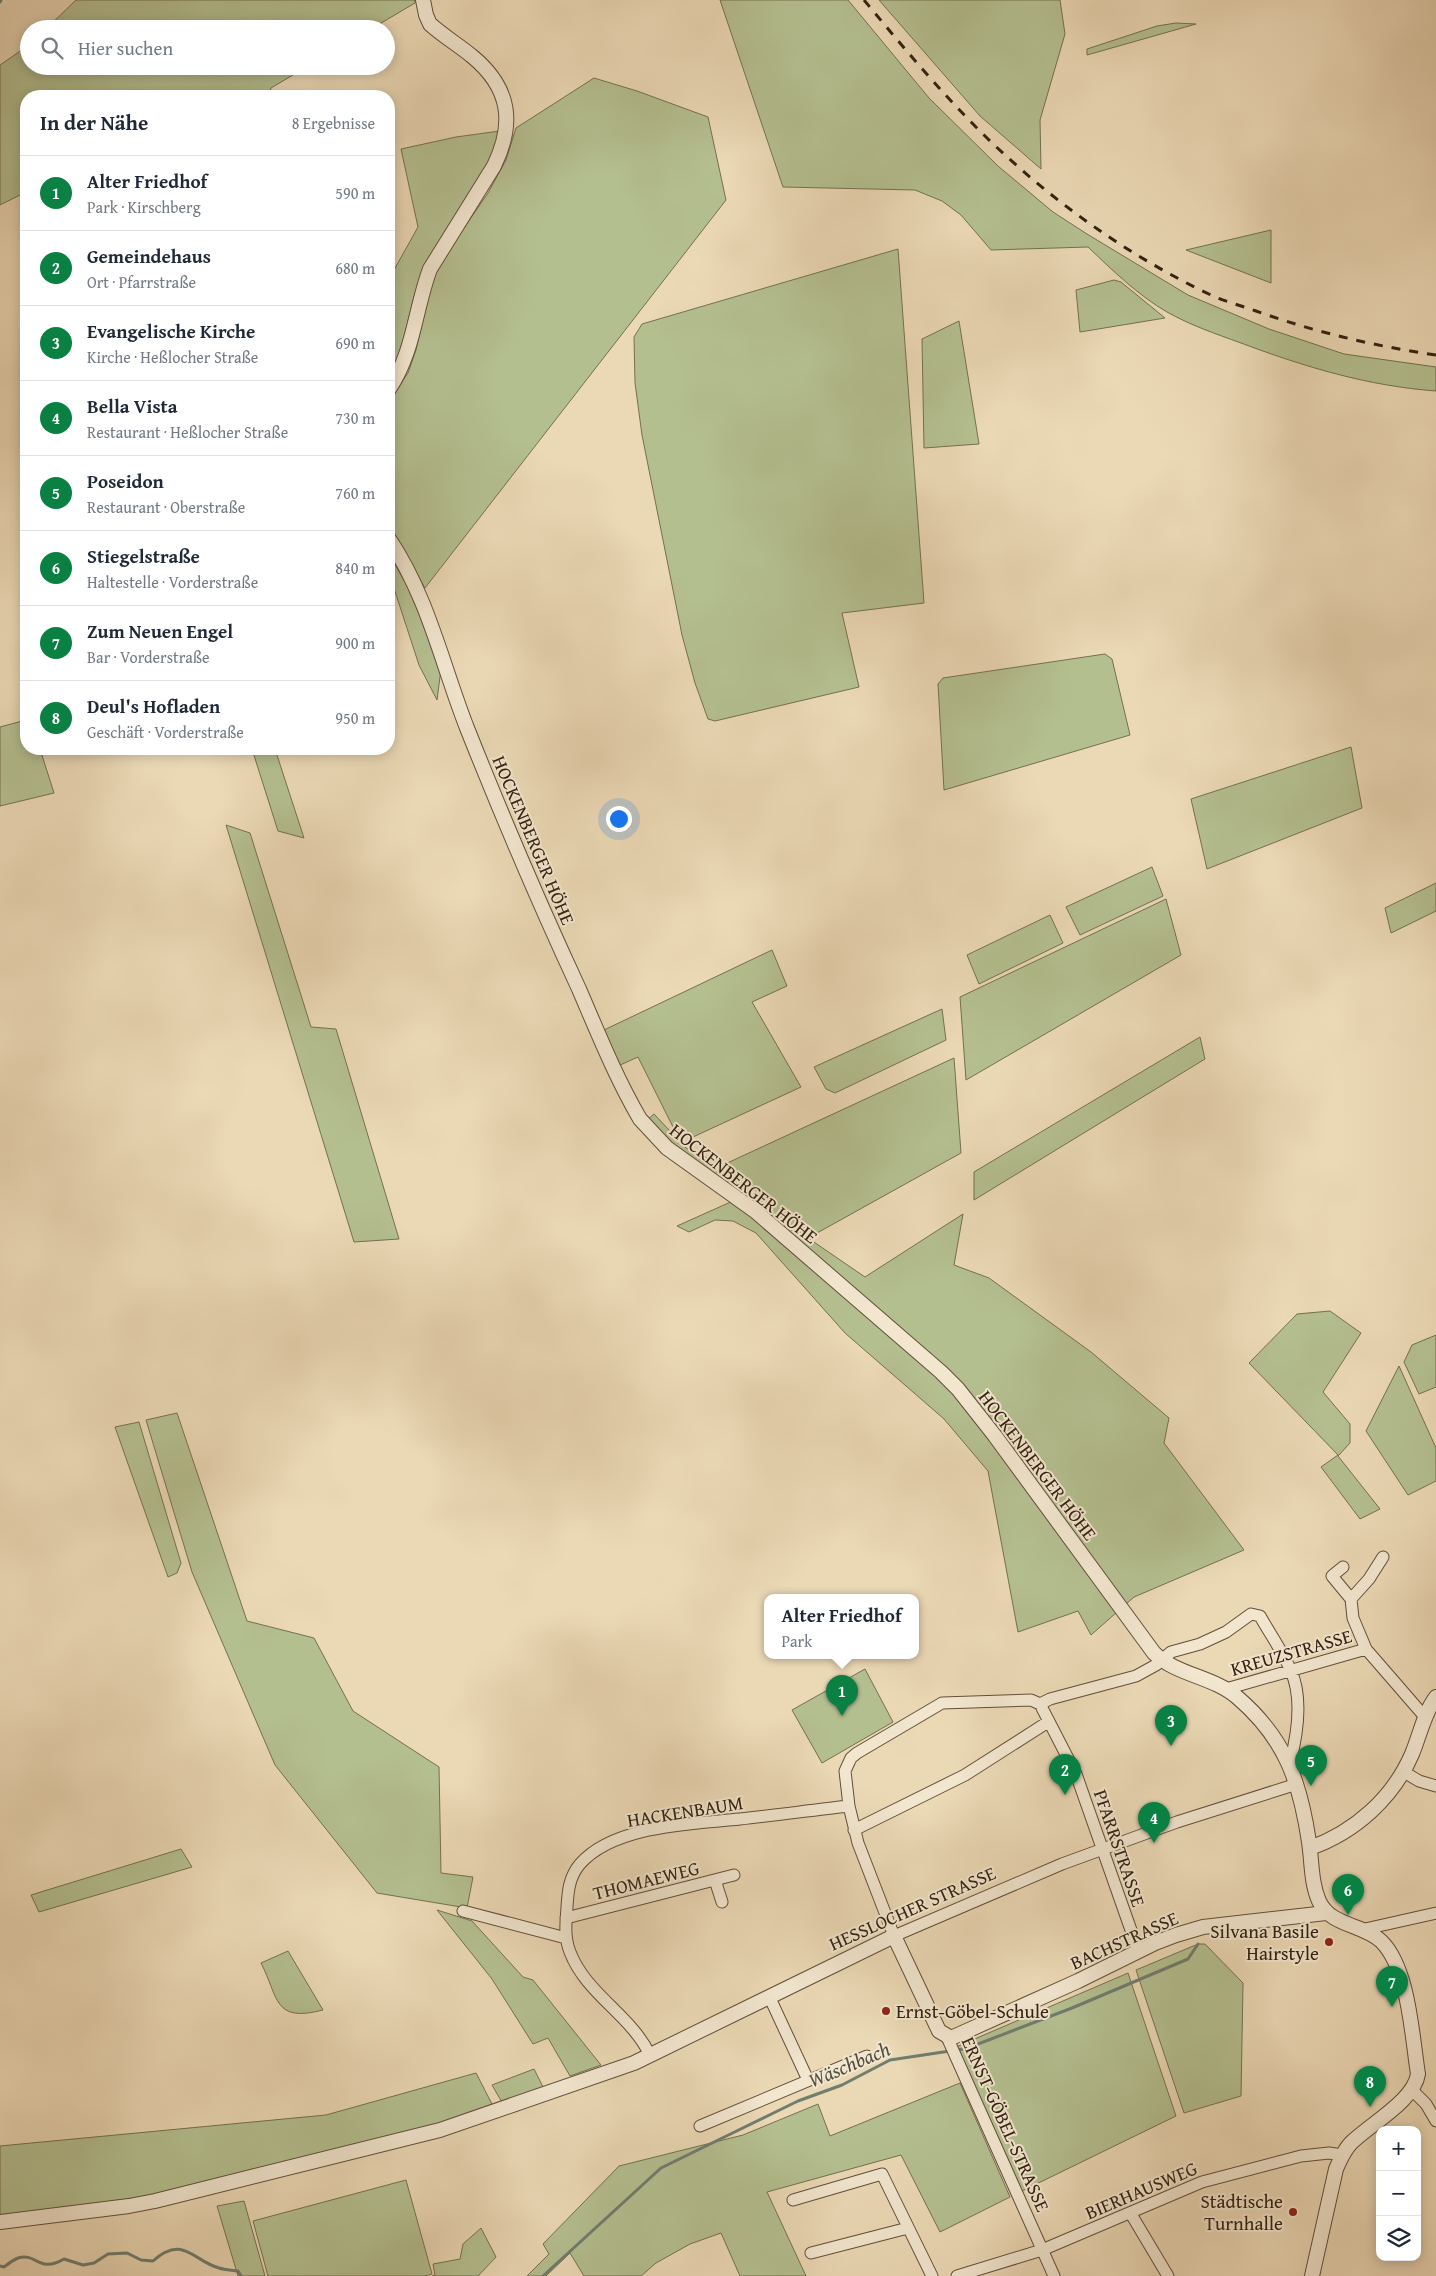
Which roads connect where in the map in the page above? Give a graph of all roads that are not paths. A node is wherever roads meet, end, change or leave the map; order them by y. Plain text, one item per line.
1 (423, 0) edge
2 (395, 378) edge
3 (395, 548) edge
4 (1383, 1557) dead end
5 (1343, 1567) dead end
6 (1350, 1599) junction
7 (1366, 1649) junction
8 (1161, 1659) junction
9 (1291, 1671) junction
10 (1226, 1689) junction
11 (1436, 1697) edge
12 (1040, 1704) junction
13 (1425, 1717) junction
14 (1048, 1722) junction
15 (1290, 1764) junction
16 (1404, 1772) junction
17 (1297, 1784) junction
18 (1436, 1786) edge
19 (849, 1806) junction
20 (854, 1830) junction
21 (1310, 1848) junction
22 (1103, 1849) junction
23 (734, 1875) dead end
24 (715, 1880) junction
25 (722, 1902) dead end
26 (463, 1911) dead end
27 (1326, 1913) junction
28 (1436, 1913) edge
29 (566, 1918) junction
30 (1365, 1930) junction
31 (894, 1936) junction
32 (566, 1938) junction
33 (1138, 1950) junction
34 (769, 1996) junction
35 (948, 2040) junction
36 (650, 2055) junction
37 (867, 2056) dead end
38 (808, 2080) junction
39 (1412, 2090) junction
40 (1431, 2102) edge
41 (1436, 2121) edge
42 (700, 2126) dead end
43 (1342, 2155) junction
44 (793, 2200) dead end
45 (1131, 2214) junction
46 (0, 2222) edge
47 (908, 2228) junction
48 (1042, 2250) junction
49 (811, 2254) dead end
50 (932, 2276) edge
51 (957, 2276) edge
52 (1054, 2276) edge
53 (1168, 2276) edge
54 (1312, 2276) edge

1 - 2 street
3 - 8 street, HOCKENBERGER HÖHE
4 - 6 street
5 - 6 street
6 - 7 street
7 - 9 street, KREUZSTRASSE
7 - 13 street
8 - 9 street
8 - 10 street
8 - 12 street
9 - 10 street, KREUZSTRASSE
9 - 15 street
10 - 15 street
11 - 13 street
12 - 14 street, PFARRSTRASSE
12 - 19 street
13 - 16 street
14 - 20 street
14 - 22 street, PFARRSTRASSE
15 - 17 street
16 - 18 street
16 - 21 street
17 - 21 street
17 - 22 street, HESSLOCHER STRASSE
19 - 20 street
19 - 29 street, HACKENBAUM
20 - 31 street
21 - 27 street
22 - 31 street, HESSLOCHER STRASSE
22 - 33 street, PFARRSTRASSE
23 - 24 street, THOMAEWEG
24 - 25 street
24 - 29 street, THOMAEWEG
26 - 32 street
27 - 30 street
27 - 33 street, BACHSTRASSE
28 - 30 street
29 - 32 street, HACKENBAUM
30 - 39 street
31 - 34 street, HESSLOCHER STRASSE
31 - 35 street, ERNST-GÖBEL-STRASSE
32 - 36 street, HACKENBAUM
33 - 35 street, BACHSTRASSE
34 - 36 street, HESSLOCHER STRASSE
34 - 38 street
35 - 48 street, ERNST-GÖBEL-STRASSE
36 - 46 street, HESSLOCHER STRASSE
37 - 38 street
38 - 42 street
39 - 40 street
39 - 43 street
40 - 41 street
43 - 45 street, BIERHAUSWEG
43 - 54 street
44 - 47 street
45 - 48 street, BIERHAUSWEG
45 - 53 street
47 - 49 street
47 - 50 street
48 - 51 street, BIERHAUSWEG
48 - 52 street, ERNST-GÖBEL-STRASSE

